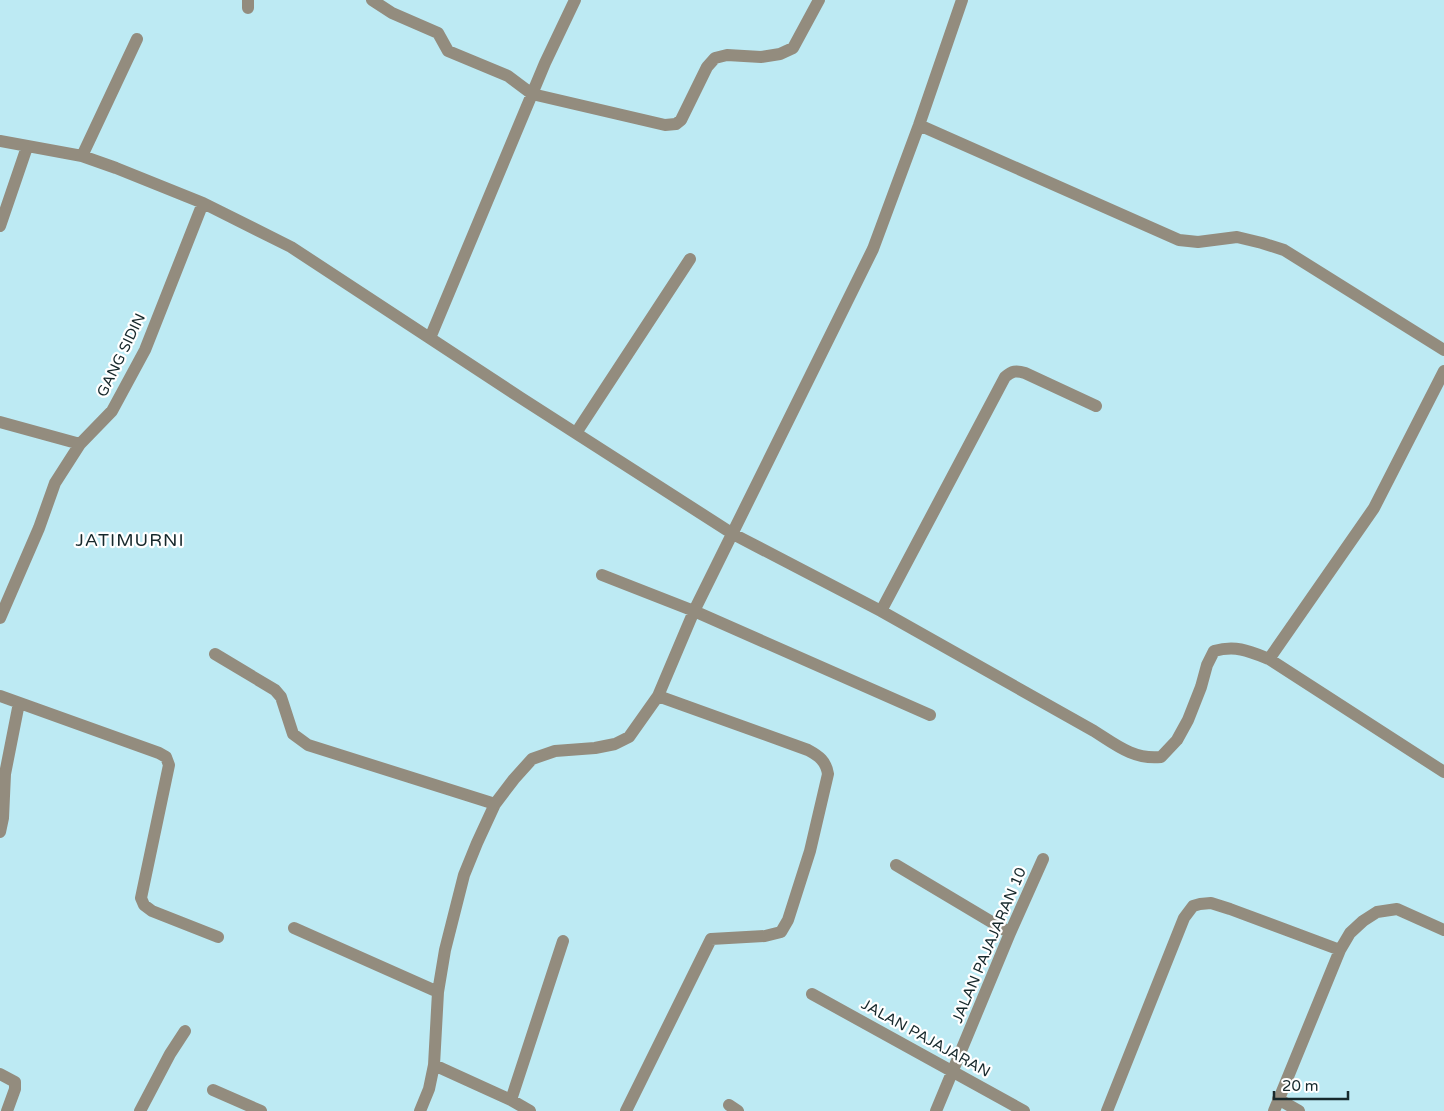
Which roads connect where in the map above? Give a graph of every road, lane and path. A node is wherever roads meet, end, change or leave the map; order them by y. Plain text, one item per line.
1 (372, 0) edge
2 (575, 0) edge
3 (819, 0) edge
4 (962, 0) edge
5 (137, 39) dead end
6 (532, 94) junction
7 (919, 125) junction
8 (0, 141) edge
9 (27, 147) junction
10 (82, 156) junction
11 (203, 203) junction
12 (0, 226) edge
13 (690, 258) dead end
14 (430, 338) junction
15 (1444, 350) edge
16 (1444, 371) edge
17 (1096, 406) dead end
18 (0, 422) edge
19 (576, 433) junction
20 (80, 444) junction
21 (733, 534) junction
22 (602, 575) dead end
23 (694, 611) junction
24 (882, 611) junction
25 (0, 618) edge
26 (215, 654) dead end
27 (1270, 659) junction
28 (0, 696) edge
29 (658, 696) junction
30 (19, 704) junction
31 (930, 715) dead end
32 (1444, 772) edge
33 (496, 804) junction
34 (0, 832) edge
35 (1043, 859) dead end
36 (896, 865) dead end
37 (294, 928) dead end
38 (1444, 930) edge
39 (1010, 933) junction
40 (218, 937) dead end
41 (563, 941) dead end
42 (1340, 950) junction
43 (438, 992) junction
44 (812, 994) dead end
45 (185, 1032) dead end
46 (434, 1065) junction
47 (953, 1071) junction
48 (0, 1074) edge
49 (213, 1090) dead end
50 (511, 1100) junction
51 (1276, 1105) edge
52 (7, 1111) edge
53 (140, 1111) edge
54 (262, 1111) edge
55 (420, 1111) edge
56 (530, 1111) edge
57 (626, 1111) edge
58 (936, 1111) edge
59 (1024, 1111) edge
60 (1106, 1111) edge
61 (1299, 1111) edge

1 - 6 street
2 - 6 street
3 - 6 street
4 - 7 street
5 - 10 street
6 - 14 street
7 - 15 street
7 - 21 street
8 - 9 street
9 - 10 street
9 - 12 street
10 - 11 street
11 - 14 street
11 - 20 street, GANG SIDIN
13 - 19 street
14 - 19 street
16 - 27 street
17 - 24 street
18 - 20 street
19 - 21 street
20 - 25 street, GANG SIDIN
21 - 23 street
21 - 24 street
22 - 23 street
23 - 29 street
23 - 31 street
24 - 27 street
26 - 33 street
27 - 32 street
28 - 30 street
29 - 33 street
29 - 57 street
30 - 34 street
30 - 40 street
33 - 43 street
35 - 39 street, JALAN PAJAJARAN 10
36 - 39 street
37 - 43 street
38 - 42 street
39 - 47 street, JALAN PAJAJARAN 10
41 - 50 street
42 - 51 street
42 - 60 street
43 - 46 street
44 - 47 street, JALAN PAJAJARAN
45 - 53 street
46 - 50 street
46 - 55 street
47 - 58 street, JALAN PAJAJARAN 10
47 - 59 street, JALAN PAJAJARAN
48 - 52 street
49 - 54 street
50 - 56 street
51 - 61 street

